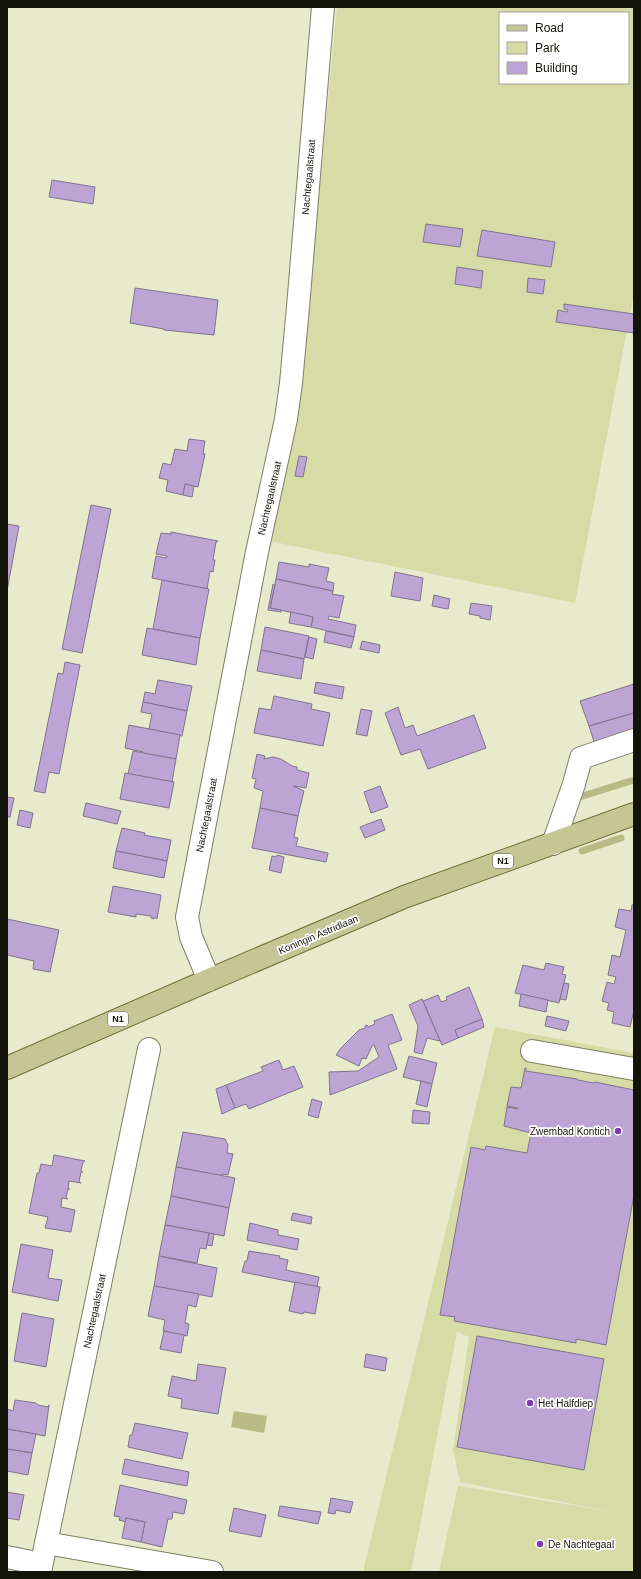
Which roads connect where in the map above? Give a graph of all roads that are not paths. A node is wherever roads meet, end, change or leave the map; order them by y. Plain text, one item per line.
1 (323, 7) edge
2 (634, 740) edge
3 (634, 814) edge
4 (553, 844) junction
5 (209, 980) junction
6 (149, 1049) dead end
7 (532, 1051) dead end
8 (7, 1068) edge
9 (634, 1070) edge
10 (46, 1543) junction
11 (7, 1557) edge
12 (41, 1568) edge
13 (212, 1572) edge

1 - 5 street, Nachtegaalstraat
2 - 4 street
3 - 4 main road, Koningin Astridlaan / N1
4 - 5 main road, Koningin Astridlaan / N1
5 - 8 main road, Koningin Astridlaan / N1
6 - 10 street, Nachtegaalstraat
7 - 9 street
10 - 12 street, Nachtegaalstraat
10 - 13 street
11 - 12 street

